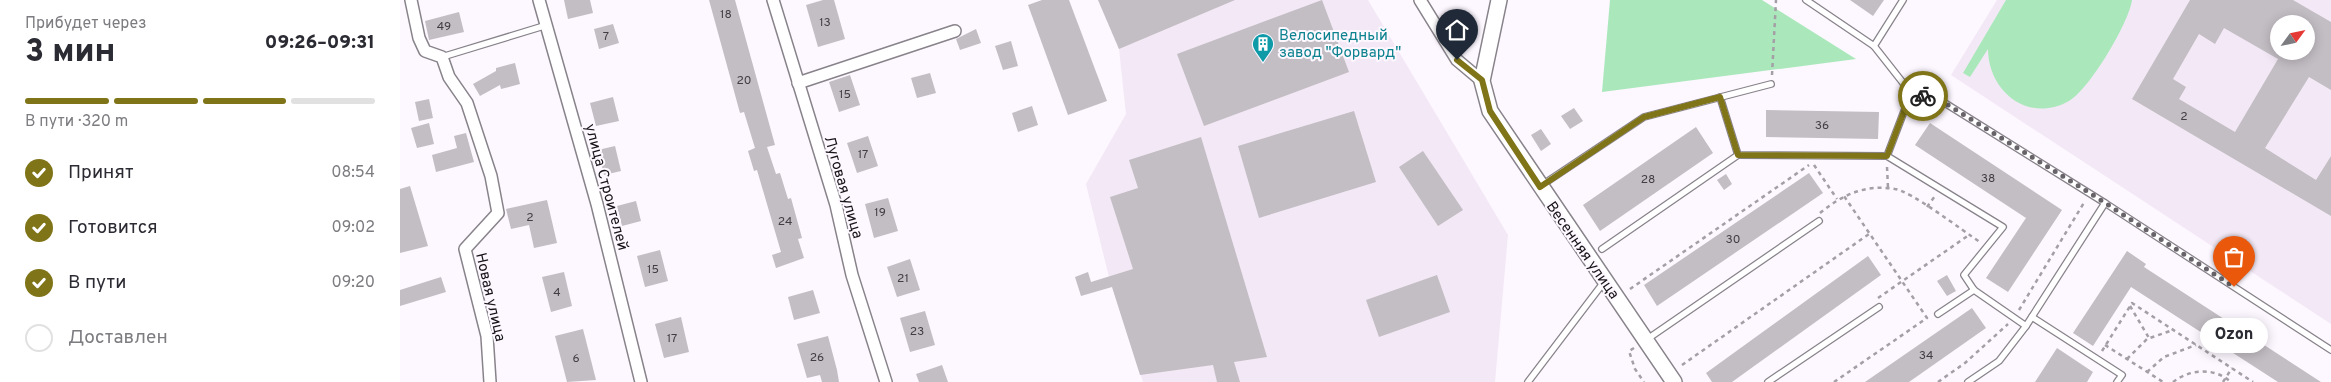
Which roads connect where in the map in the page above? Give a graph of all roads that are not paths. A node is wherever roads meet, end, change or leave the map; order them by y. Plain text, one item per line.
1 (411, 0) edge
2 (539, 0) edge
3 (773, 0) edge
4 (1420, 0) edge
5 (1499, 0) edge
6 (1806, 0) edge
7 (1903, 0) edge
8 (547, 25) junction
9 (955, 31) dead end
10 (1874, 46) junction
11 (442, 57) junction
12 (1482, 80) junction
13 (798, 83) junction
14 (1771, 84) road end
15 (1911, 93) junction
16 (1720, 97) junction
17 (1738, 155) junction
18 (1887, 156) junction
19 (1540, 187) junction
20 (2105, 203) junction
21 (1819, 221) road end
22 (1602, 249) dead end
23 (1605, 281) junction
24 (1974, 290) junction
25 (1879, 306) dead end
26 (1938, 314) dead end
27 (2032, 317) junction
28 (2026, 326) junction
29 (1646, 340) junction
30 (2331, 350) edge
31 (490, 382) edge
32 (641, 382) edge
33 (886, 382) edge
34 (1528, 382) edge
35 (1674, 382) edge
36 (1768, 382) edge
37 (1968, 382) edge
38 (2117, 382) edge

1 - 11 street
2 - 8 street, улица Строителей
3 - 13 street, Луговая улица
4 - 12 street
5 - 12 street, Весенняя улица
6 - 10 lane
7 - 10 lane
8 - 11 lane
8 - 32 street, улица Строителей
9 - 13 street
10 - 15 lane
11 - 31 street, Новая улица
12 - 19 street, Весенняя улица
13 - 33 street, Луговая улица
14 - 16 lane
15 - 18 lane
15 - 20 lane
16 - 17 lane
16 - 19 lane
17 - 18 lane
17 - 22 lane
18 - 24 lane
19 - 23 street, Весенняя улица
20 - 27 lane
20 - 30 lane
21 - 29 lane
23 - 29 street, Весенняя улица
23 - 34 lane
24 - 26 lane
24 - 28 lane
25 - 36 lane
27 - 28 lane
27 - 38 lane
28 - 37 lane
29 - 35 street, Весенняя улица

